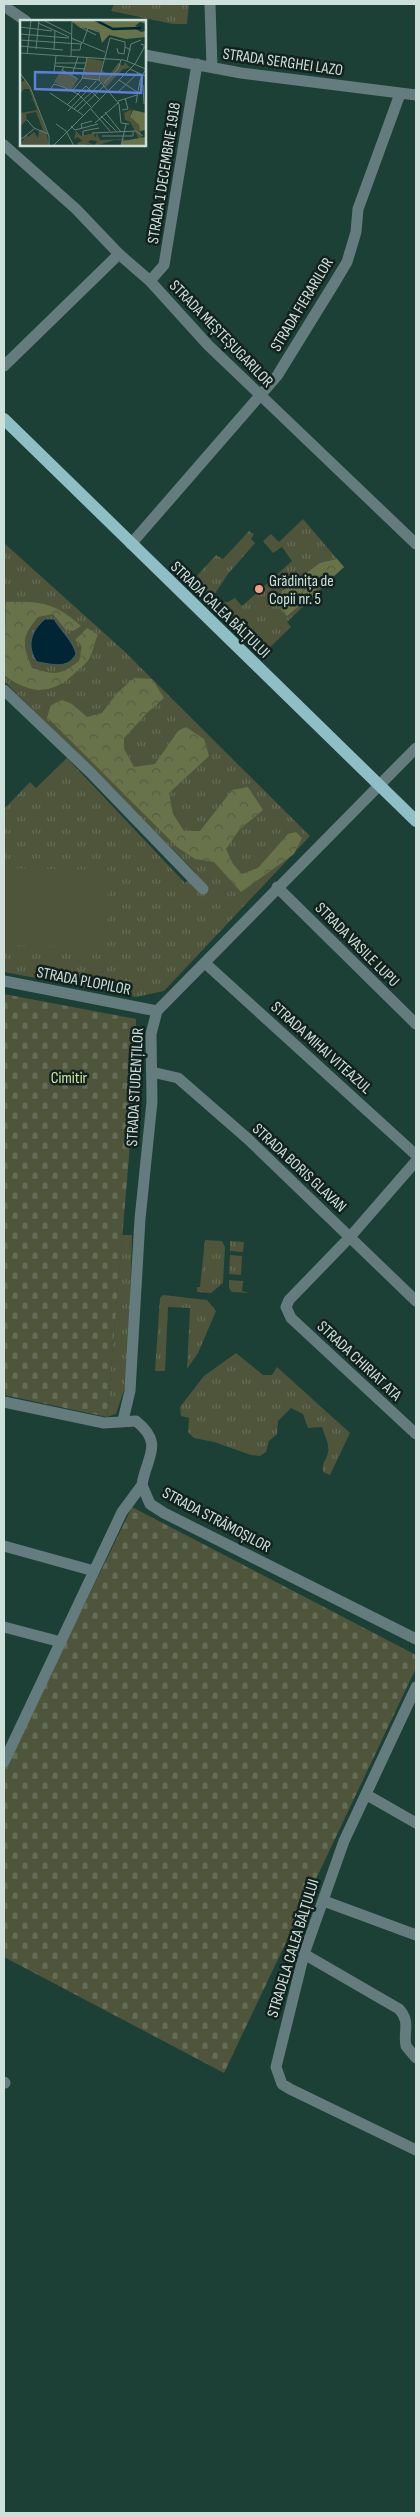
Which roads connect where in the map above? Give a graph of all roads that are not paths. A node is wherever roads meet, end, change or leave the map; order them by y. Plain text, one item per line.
1 (210, 4) edge
2 (4, 6) edge
3 (25, 20) edge
4 (146, 55) edge
5 (197, 64) junction
6 (212, 67) junction
7 (400, 94) junction
8 (416, 95) edge
9 (4, 145) edge
10 (119, 254) junction
11 (150, 281) junction
12 (4, 366) edge
13 (261, 396) junction
14 (4, 419) edge
15 (131, 544) junction
16 (416, 544) edge
17 (4, 690) edge
18 (416, 748) edge
19 (379, 785) junction
20 (416, 821) edge
21 (277, 888) junction
22 (203, 889) dead end
23 (205, 963) junction
24 (4, 982) edge
25 (157, 1011) junction
26 (416, 1024) edge
27 (152, 1072) junction
28 (416, 1155) edge
29 (416, 1161) edge
30 (350, 1237) junction
31 (416, 1301) edge
32 (4, 1402) edge
33 (123, 1420) junction
34 (416, 1434) edge
35 (142, 1485) junction
36 (4, 1546) edge
37 (94, 1571) junction
38 (4, 1627) edge
39 (416, 1639) edge
40 (61, 1642) junction
41 (416, 1688) edge
42 (6, 1749) edge
43 (4, 1762) edge
44 (367, 1795) junction
45 (416, 1824) edge
46 (324, 1901) junction
47 (416, 1935) edge
48 (304, 1954) junction
49 (416, 2058) edge
50 (416, 2150) edge

1 - 6 street
2 - 3 street
4 - 5 street, STRADA SERGHEI LAZO
5 - 6 street, STRADA SERGHEI LAZO
5 - 11 street, STRADA 1 DECEMBRIE 1918
6 - 7 street, STRADA SERGHEI LAZO
7 - 8 street, STRADA SERGHEI LAZO
7 - 13 street, STRADA FIERARILOR
9 - 10 street, STRADA MEȘTEȘUGARILOR
10 - 11 street, STRADA MEȘTEȘUGARILOR
10 - 12 street
11 - 13 street, STRADA MEȘTEȘUGARILOR
13 - 15 street, STRADA FIERARILOR
13 - 16 street, STRADA MEȘTEȘUGARILOR
14 - 15 main road, STRADA CALEA BĂLȚULUI
15 - 19 main road, STRADA CALEA BĂLȚULUI
17 - 22 street
18 - 19 street, STRADA STUDENȚILOR
19 - 20 main road, STRADA CALEA BĂLȚULUI
19 - 21 street, STRADA STUDENȚILOR
21 - 23 street, STRADA STUDENȚILOR
21 - 26 street, STRADA VASILE LUPU
23 - 25 street, STRADA STUDENȚILOR
23 - 28 street, STRADA MIHAI VITEAZUL
24 - 25 street, STRADA PLOPILOR
25 - 27 street, STRADA STUDENȚILOR
27 - 30 street, STRADA BORIS GLAVAN
27 - 33 street, STRADA STUDENȚILOR
29 - 30 street
30 - 31 street, STRADA BORIS GLAVAN
30 - 34 street, STRADA CHIRIAT ATA
32 - 33 street, STRADA STRĂMOȘILOR
33 - 35 street, STRADA STRĂMOȘILOR
35 - 37 street
35 - 39 street, STRADA STRĂMOȘILOR
36 - 37 street
37 - 40 street
38 - 40 street
40 - 42 street
41 - 44 street, STRADELA CALEA BĂLȚULUI
42 - 43 street
44 - 45 street
44 - 46 street, STRADELA CALEA BĂLȚULUI
46 - 47 street
46 - 48 street, STRADELA CALEA BĂLȚULUI
48 - 49 street
48 - 50 street, STRADELA CALEA BĂLȚULUI

